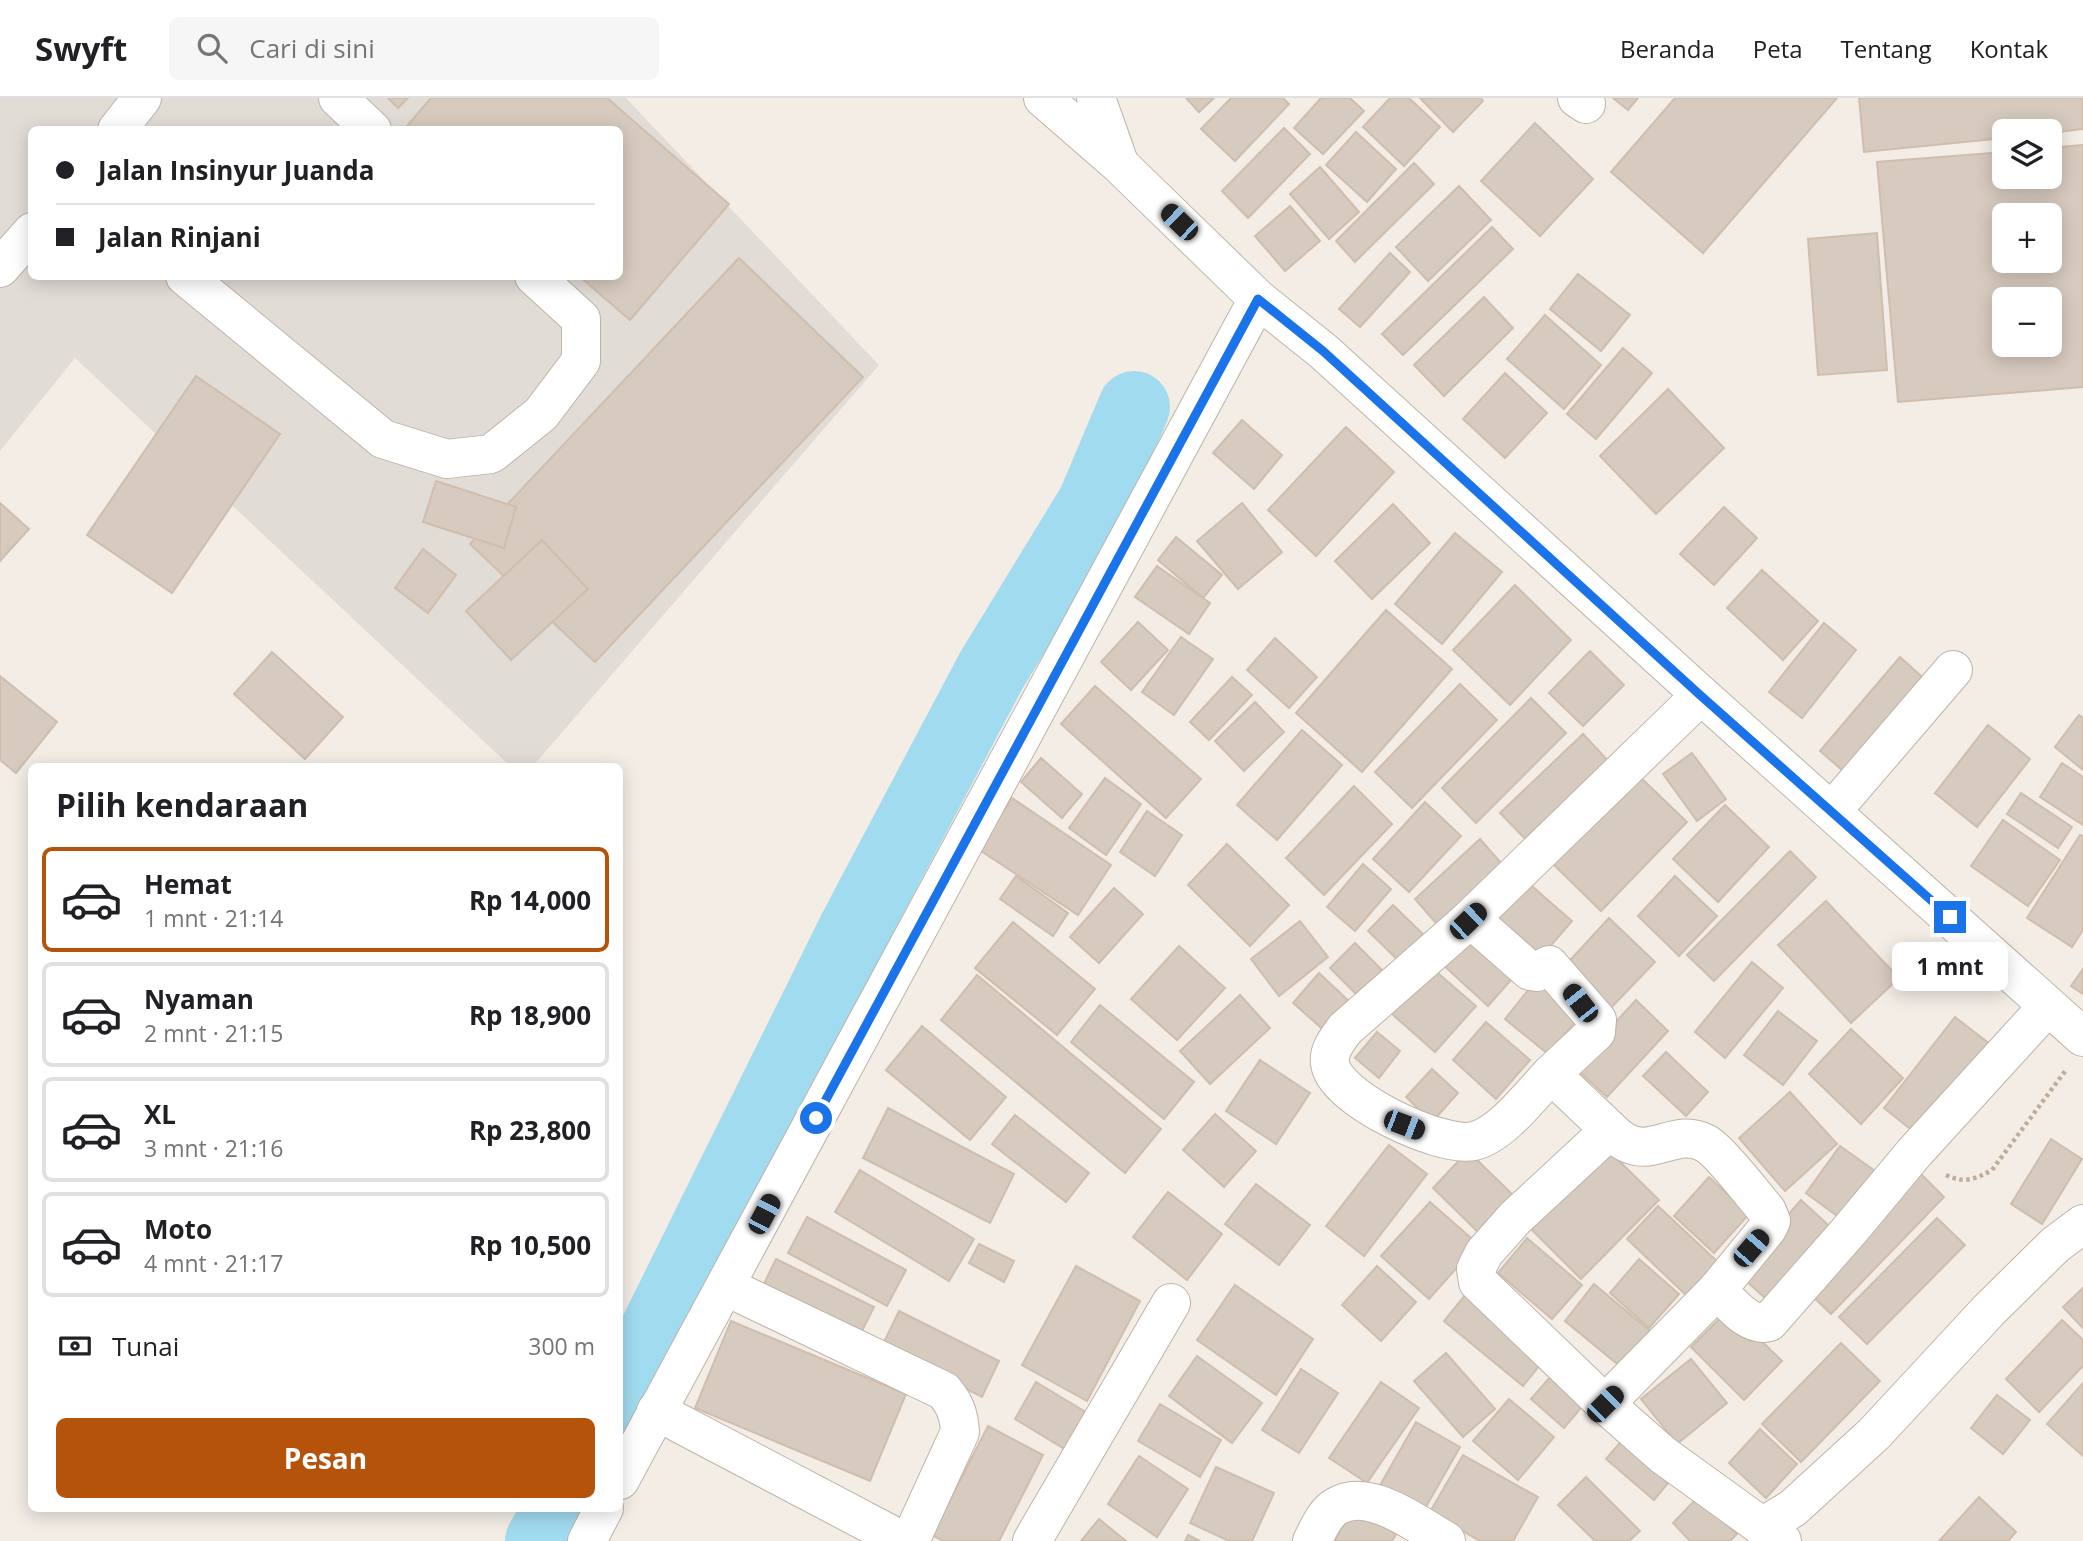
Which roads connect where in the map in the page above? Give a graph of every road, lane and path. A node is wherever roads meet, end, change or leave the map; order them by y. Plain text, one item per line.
1 (142, 98) edge
2 (338, 98) edge
3 (1043, 98) edge
4 (1096, 98) edge
5 (120, 126) edge
6 (368, 126) edge
7 (1120, 165) junction
8 (28, 236) edge
9 (0, 268) edge
10 (190, 280) edge
11 (538, 280) edge
12 (1258, 299) junction
13 (1953, 670) dead end
14 (1700, 695) junction
15 (1832, 811) junction
16 (1468, 921) junction
17 (2048, 1006) junction
18 (2075, 1053) edge
19 (1551, 1074) junction
20 (1610, 1130) junction
21 (1913, 1153) junction
22 (2083, 1224) edge
23 (725, 1286) junction
24 (1717, 1290) junction
25 (1171, 1303) dead end
26 (1605, 1404) junction
27 (656, 1412) junction
28 (623, 1474) edge
29 (602, 1512) edge
30 (1772, 1534) edge
31 (587, 1541) edge
32 (903, 1541) edge
33 (910, 1541) edge
34 (1032, 1541) edge
35 (1312, 1541) edge
36 (1446, 1541) edge

1 - 5 street
2 - 6 street
3 - 7 street
4 - 7 street
7 - 12 street
8 - 9 street
10 - 11 street
12 - 14 street
12 - 23 street
13 - 15 street
14 - 15 street
14 - 16 street
15 - 17 street
16 - 19 street
16 - 19 street
17 - 18 street
17 - 21 street
18 - 21 path
19 - 20 street
20 - 24 street
20 - 26 street
21 - 24 street
22 - 30 street
23 - 27 street
23 - 33 street
24 - 26 street
25 - 34 street
26 - 30 street
27 - 28 street
27 - 32 street
29 - 31 street
35 - 36 street

